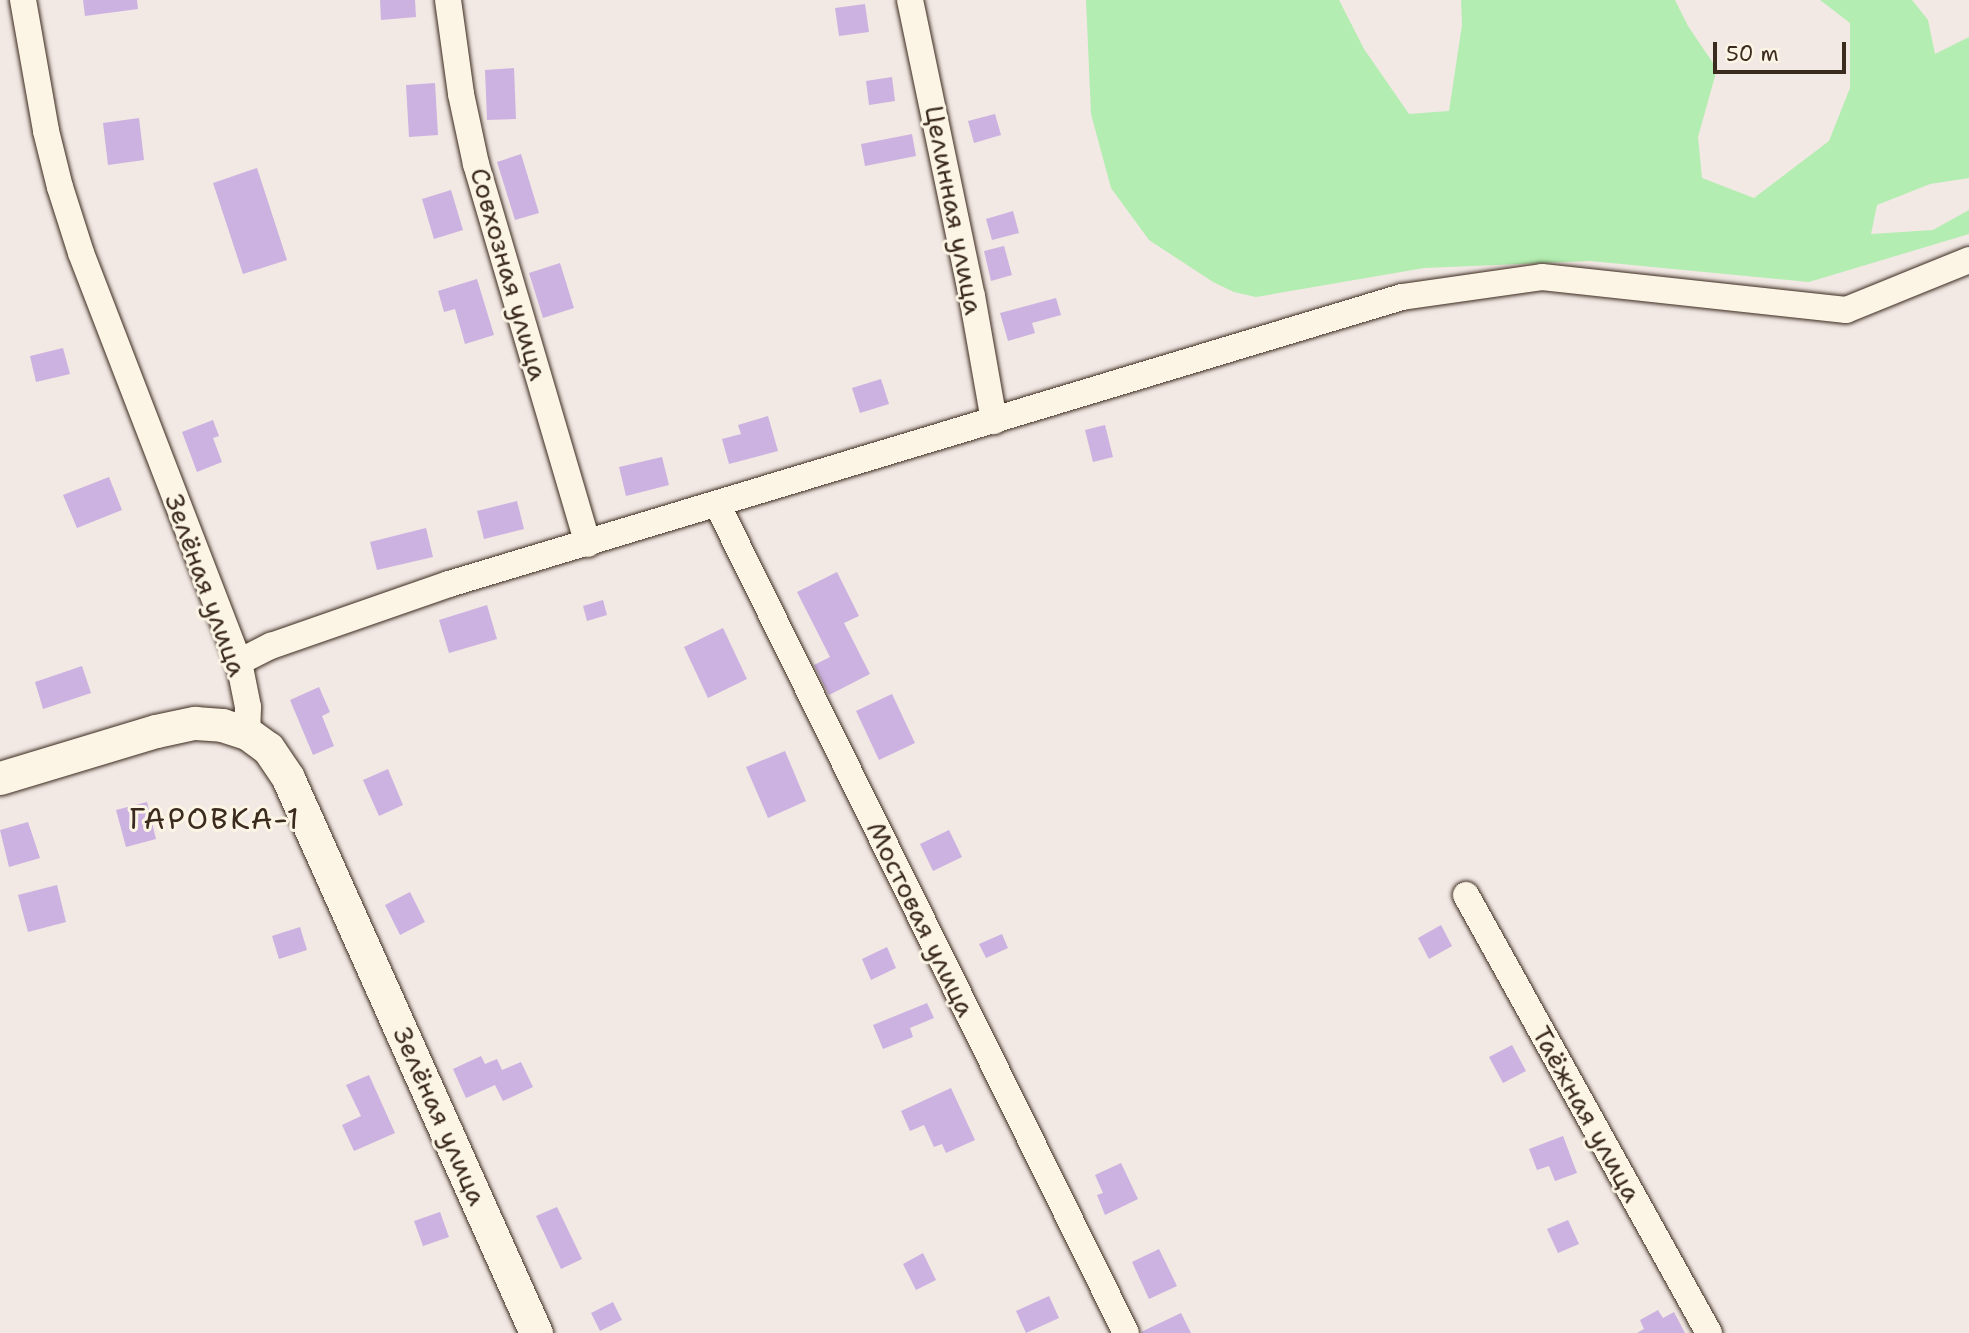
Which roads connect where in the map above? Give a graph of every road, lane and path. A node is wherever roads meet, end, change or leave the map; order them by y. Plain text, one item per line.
1 (23, 0) edge
2 (447, 0) edge
3 (910, 0) edge
4 (1969, 260) edge
5 (994, 421) junction
6 (717, 504) junction
7 (588, 544) junction
8 (239, 662) junction
9 (247, 733) junction
10 (0, 778) edge
11 (1466, 895) dead end
12 (537, 1333) edge
13 (1126, 1333) edge
14 (1709, 1333) edge

1 - 8 street, Зелёная улица
2 - 7 street, Совхозная улица
3 - 5 street, Целинная улица
4 - 5 street
5 - 6 street
6 - 7 street
6 - 13 street, Мостовая улица
7 - 8 street
8 - 9 street, Зелёная улица
9 - 10 main road
9 - 12 main road, Зелёная улица
11 - 14 street, Таёжная улица

